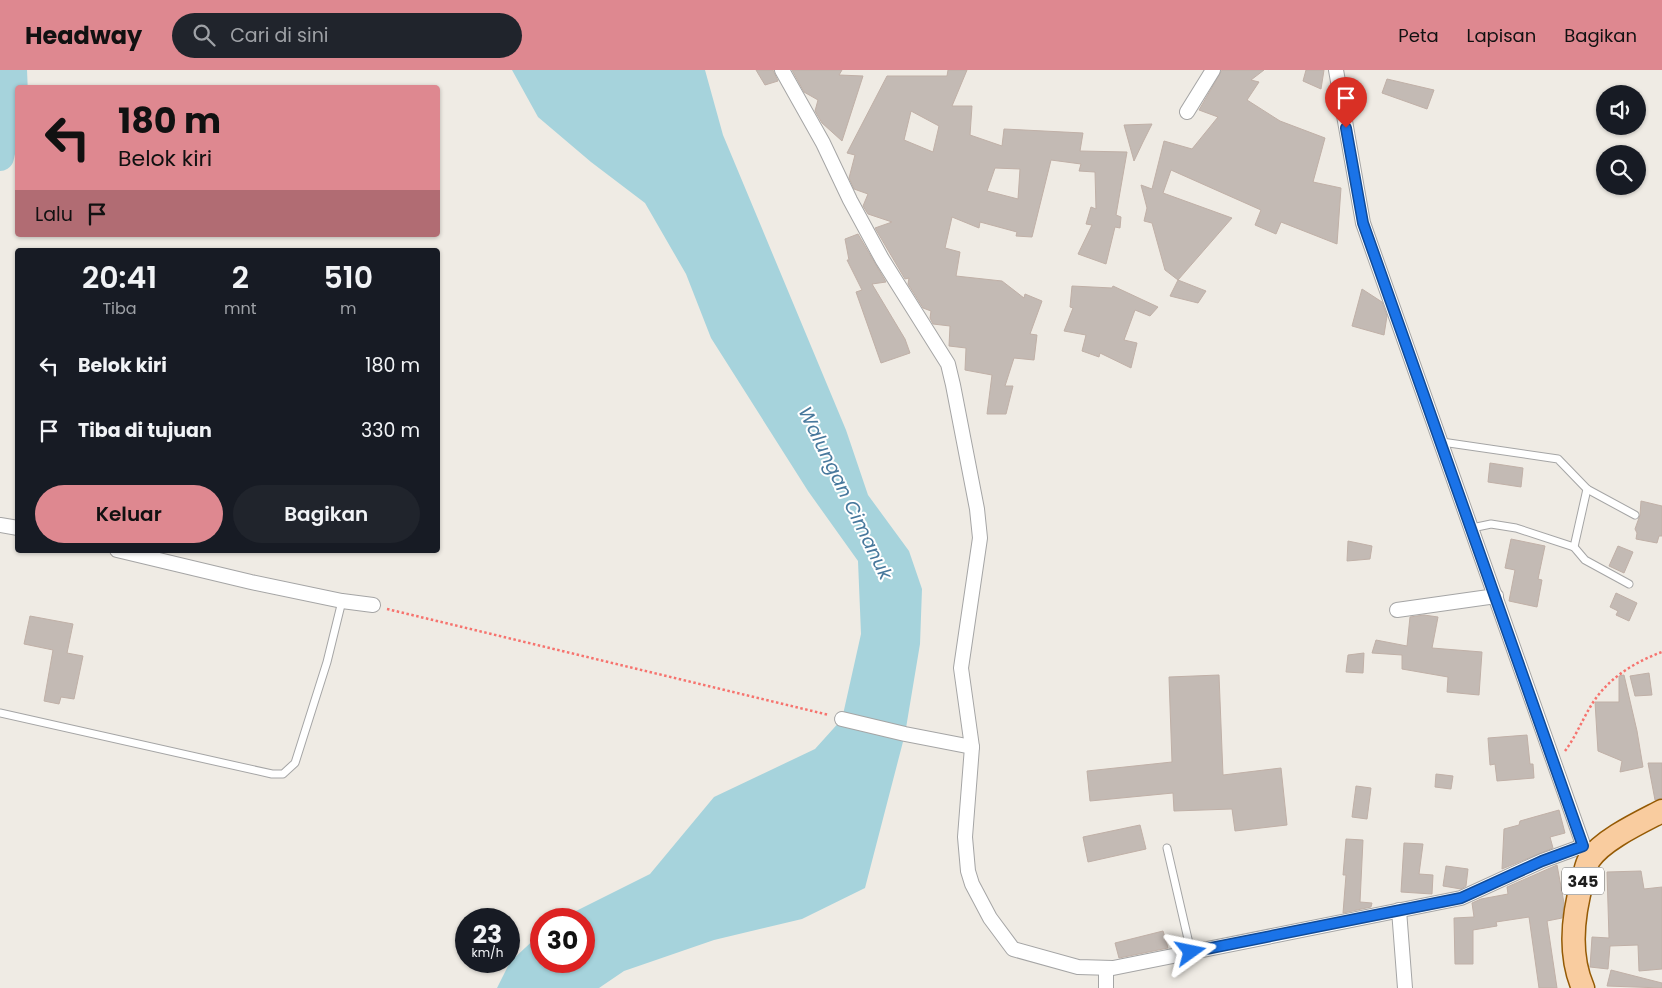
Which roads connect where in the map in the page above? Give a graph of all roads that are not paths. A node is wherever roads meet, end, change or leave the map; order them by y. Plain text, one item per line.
1 (782, 70) edge
2 (1213, 70) edge
3 (1336, 70) edge
4 (1187, 112) dead end
5 (1442, 442) junction
6 (1587, 489) junction
7 (1635, 515) dead end
8 (0, 525) edge
9 (15, 528) edge
10 (1472, 528) junction
11 (1574, 547) junction
12 (130, 553) edge
13 (1629, 584) dead end
14 (1496, 596) junction
15 (342, 601) junction
16 (373, 605) road end
17 (1397, 610) dead end
18 (0, 713) edge
19 (842, 719) road end
20 (972, 747) junction
21 (1662, 811) edge
22 (1167, 848) dead end
23 (1586, 853) junction
24 (1398, 910) junction
25 (1191, 952) junction
26 (1106, 968) junction
27 (1106, 988) edge
28 (1406, 988) edge
29 (1583, 988) edge

1 - 20 street
2 - 4 street
3 - 5 street
5 - 6 lane
5 - 10 street
6 - 7 lane
6 - 11 lane
8 - 9 street
10 - 11 lane
10 - 14 street
11 - 13 lane
12 - 15 street
14 - 17 street
14 - 23 street
15 - 16 street
15 - 18 lane
19 - 20 street
20 - 26 street
21 - 23 main road, 345
22 - 25 lane
23 - 24 street
23 - 29 main road, 345
24 - 25 street
24 - 28 street
25 - 26 street
26 - 27 street

